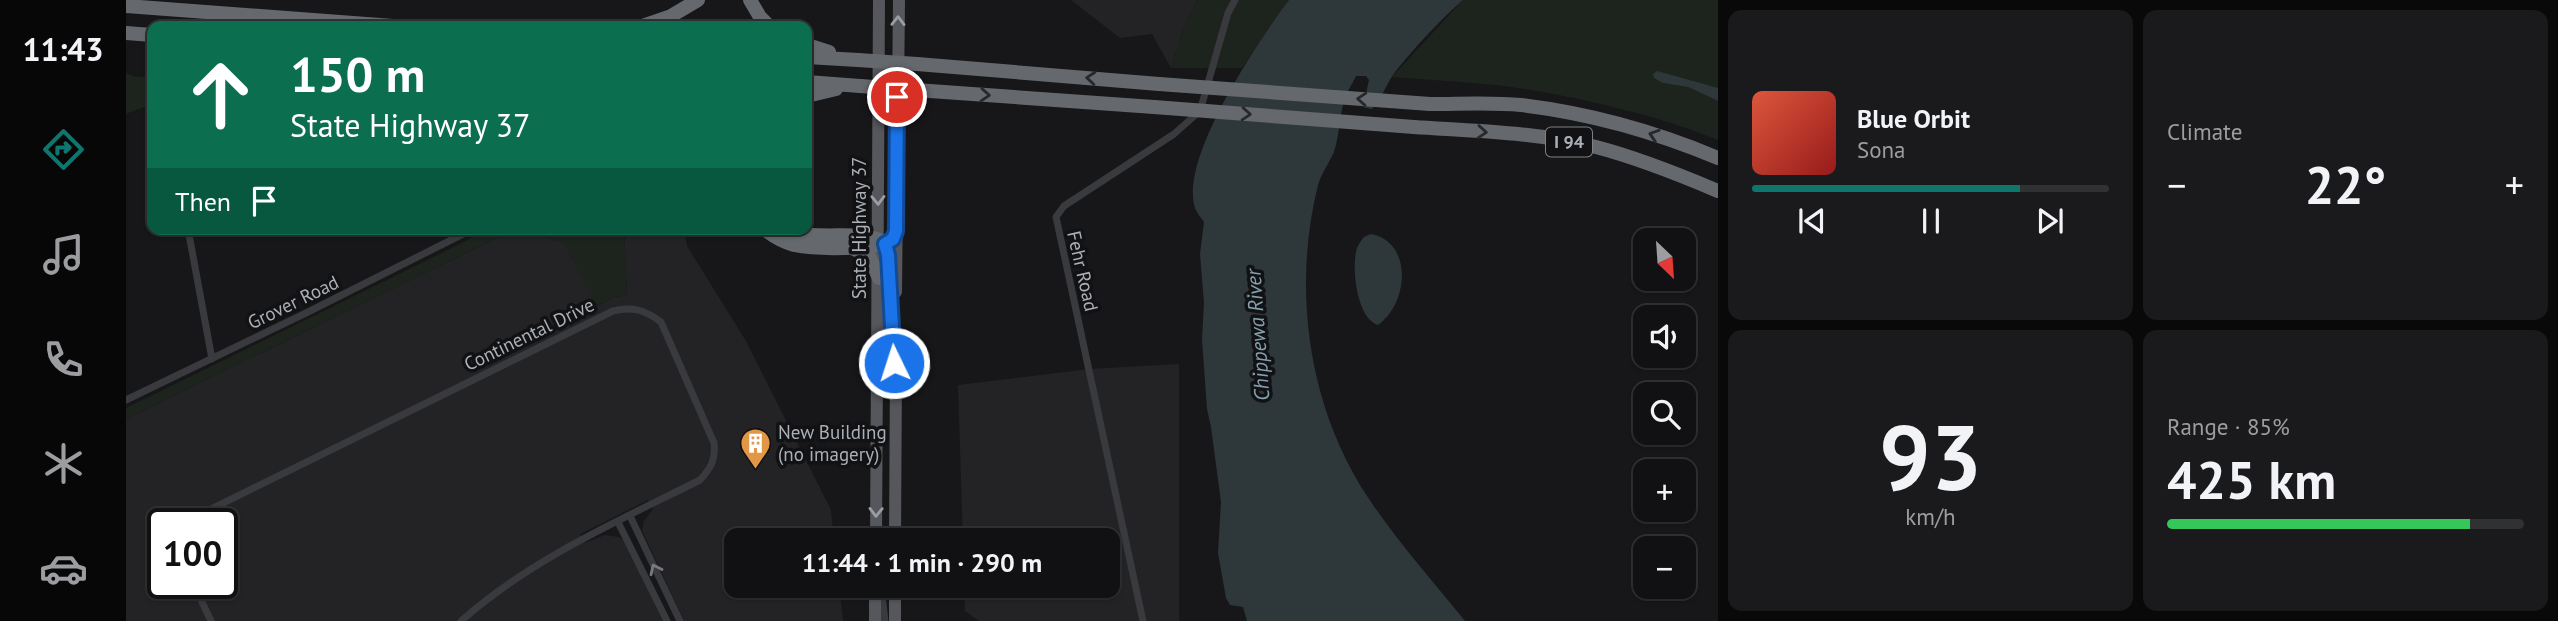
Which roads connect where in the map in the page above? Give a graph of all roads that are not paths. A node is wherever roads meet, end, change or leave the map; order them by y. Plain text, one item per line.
1 (698, 0) edge
2 (750, 0) edge
3 (879, 0) edge
4 (899, 0) edge
5 (1235, 0) edge
6 (126, 6) edge
7 (326, 21) edge
8 (656, 21) edge
9 (764, 21) edge
10 (126, 33) edge
11 (147, 35) edge
12 (812, 47) edge
13 (812, 57) edge
14 (856, 60) junction
15 (812, 82) edge
16 (856, 86) junction
17 (812, 95) edge
18 (1718, 158) edge
19 (1718, 191) edge
20 (896, 231) junction
21 (189, 235) edge
22 (461, 235) edge
23 (774, 235) edge
24 (799, 235) edge
25 (881, 243) junction
26 (828, 247) junction
27 (879, 278) junction
28 (212, 359) junction
29 (896, 379) junction
30 (126, 400) edge
31 (213, 508) edge
32 (629, 516) junction
33 (618, 522) junction
34 (876, 528) edge
35 (895, 528) edge
36 (877, 598) edge
37 (880, 598) edge
38 (895, 598) edge
39 (201, 599) edge
40 (211, 621) edge
41 (461, 621) edge
42 (667, 621) edge
43 (680, 621) edge
44 (875, 621) edge
45 (884, 621) edge
46 (895, 621) edge
47 (1143, 621) edge

1 - 8 highway
2 - 9 highway
3 -> 25 main road, State Highway 37
20 -> 4 main road, State Highway 37
5 - 47 street, Fehr Road
6 - 7 highway
10 - 11 highway
12 - 14 highway
13 - 14 highway, I 94
18 -> 14 highway, I 94, bridge
15 - 16 highway, I 94
16 - 17 highway
16 -> 19 highway, I 94, bridge
20 - 25 highway
20 - 29 main road, State Highway 37
21 - 28 street
22 - 28 street, Grover Road
23 - 26 highway
24 - 25 highway
25 - 26 highway
25 - 27 main road, State Highway 37
25 - 29 highway
26 - 27 highway
27 -> 34 main road, State Highway 37
28 - 30 street, Grover Road
29 - 35 main road, State Highway 37
31 - 32 street, Continental Drive
32 - 33 street
43 -> 32 street
33 - 41 street
33 - 42 street
36 - 44 main road
37 - 45 street
38 - 46 main road
39 - 40 street

